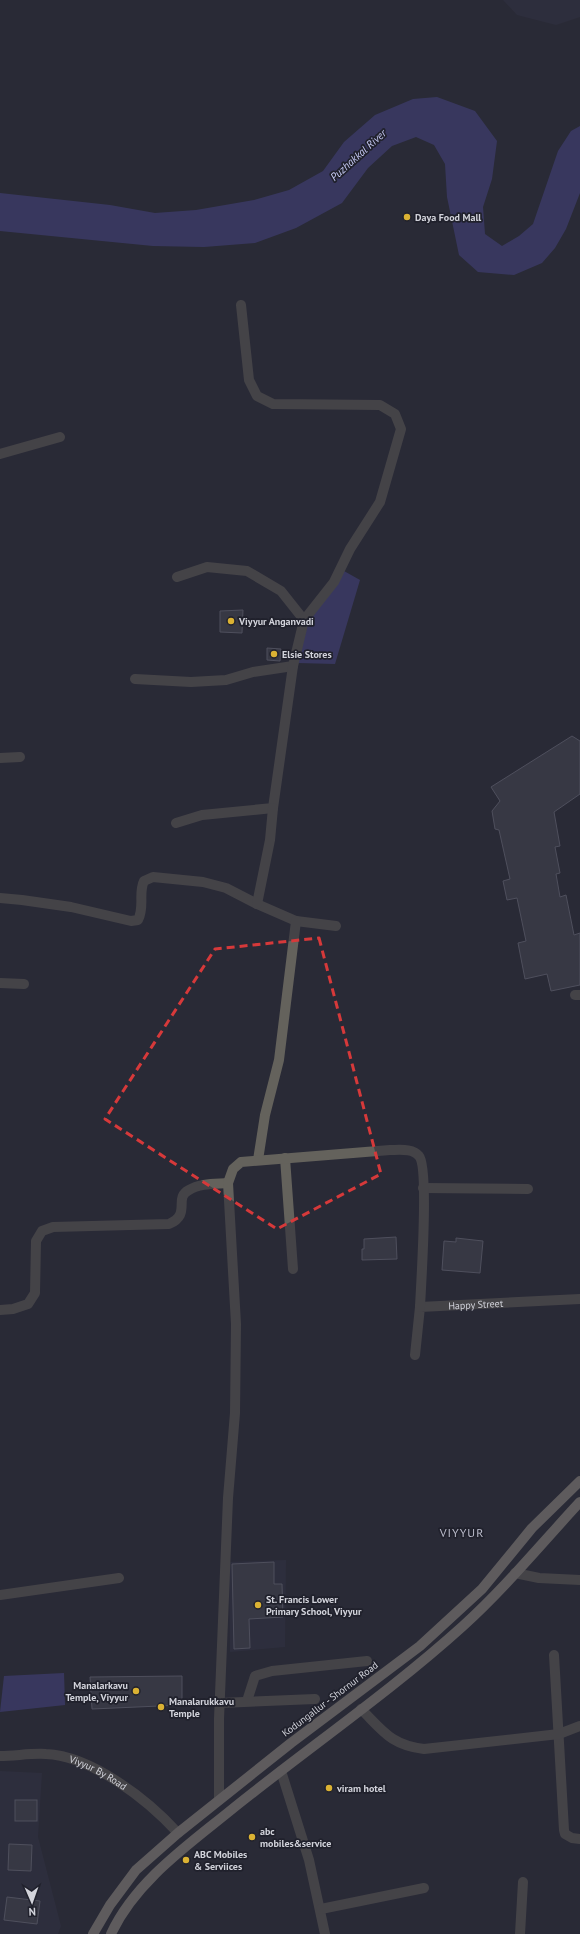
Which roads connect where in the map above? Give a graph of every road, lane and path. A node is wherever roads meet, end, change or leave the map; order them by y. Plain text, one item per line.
1 (241, 305) dead end
2 (60, 437) dead end
3 (0, 454) edge
4 (177, 576) dead end
5 (304, 620) junction
6 (293, 666) junction
7 (136, 679) dead end
8 (20, 757) dead end
9 (0, 758) edge
10 (273, 808) junction
11 (176, 823) dead end
12 (0, 898) edge
13 (257, 904) junction
14 (296, 921) junction
15 (336, 926) dead end
16 (0, 983) edge
17 (24, 984) dead end
18 (285, 1158) junction
19 (258, 1160) junction
20 (228, 1184) junction
21 (423, 1188) junction
22 (528, 1190) dead end
23 (292, 1269) dead end
24 (580, 1299) edge
25 (420, 1307) junction
26 (0, 1310) edge
27 (415, 1355) dead end
28 (580, 1481) edge
29 (580, 1502) edge
30 (515, 1573) junction
31 (119, 1578) dead end
32 (580, 1580) edge
33 (0, 1595) edge
34 (554, 1655) dead end
35 (368, 1661) dead end
36 (315, 1699) dead end
37 (247, 1702) junction
38 (220, 1703) junction
39 (361, 1709) junction
40 (580, 1726) edge
41 (560, 1734) junction
42 (0, 1756) edge
43 (281, 1771) junction
44 (219, 1800) junction
45 (199, 1816) junction
46 (209, 1828) junction
47 (178, 1833) junction
48 (580, 1839) edge
49 (523, 1882) dead end
50 (424, 1888) dead end
51 (321, 1909) junction
52 (93, 1934) edge
53 (111, 1934) edge
54 (325, 1934) edge
55 (520, 1934) edge

1 - 5 street
2 - 3 street
4 - 5 street
5 - 6 street
6 - 7 street
6 - 10 street
8 - 9 street
10 - 11 street
10 - 13 street
12 - 13 street
13 - 14 street
14 - 15 street
14 - 19 street
16 - 17 street
18 - 19 street
18 - 21 street
18 - 23 street
19 - 20 street
20 - 26 street
20 - 38 street
21 - 22 street
21 - 25 street
24 - 25 street, Happy Street
25 - 27 street
28 - 44 main road, Kodungallur - Shornur Road
29 - 30 main road
30 - 32 street
30 - 39 main road
31 - 33 street
34 - 41 street
35 - 37 street
36 - 37 street
37 - 38 street
38 - 44 street
39 - 41 street
39 - 43 main road
40 - 41 street
41 - 48 street
42 - 47 street, Viyyur By Road
43 - 46 main road
43 - 51 street
44 - 45 main road, Kodungallur - Shornur Road
45 - 46 main road
45 - 47 main road, Kodungallur - Shornur Road
46 - 53 main road
47 - 52 main road, Kodungallur - Shornur Road
49 - 55 street
50 - 51 street
51 - 54 street

